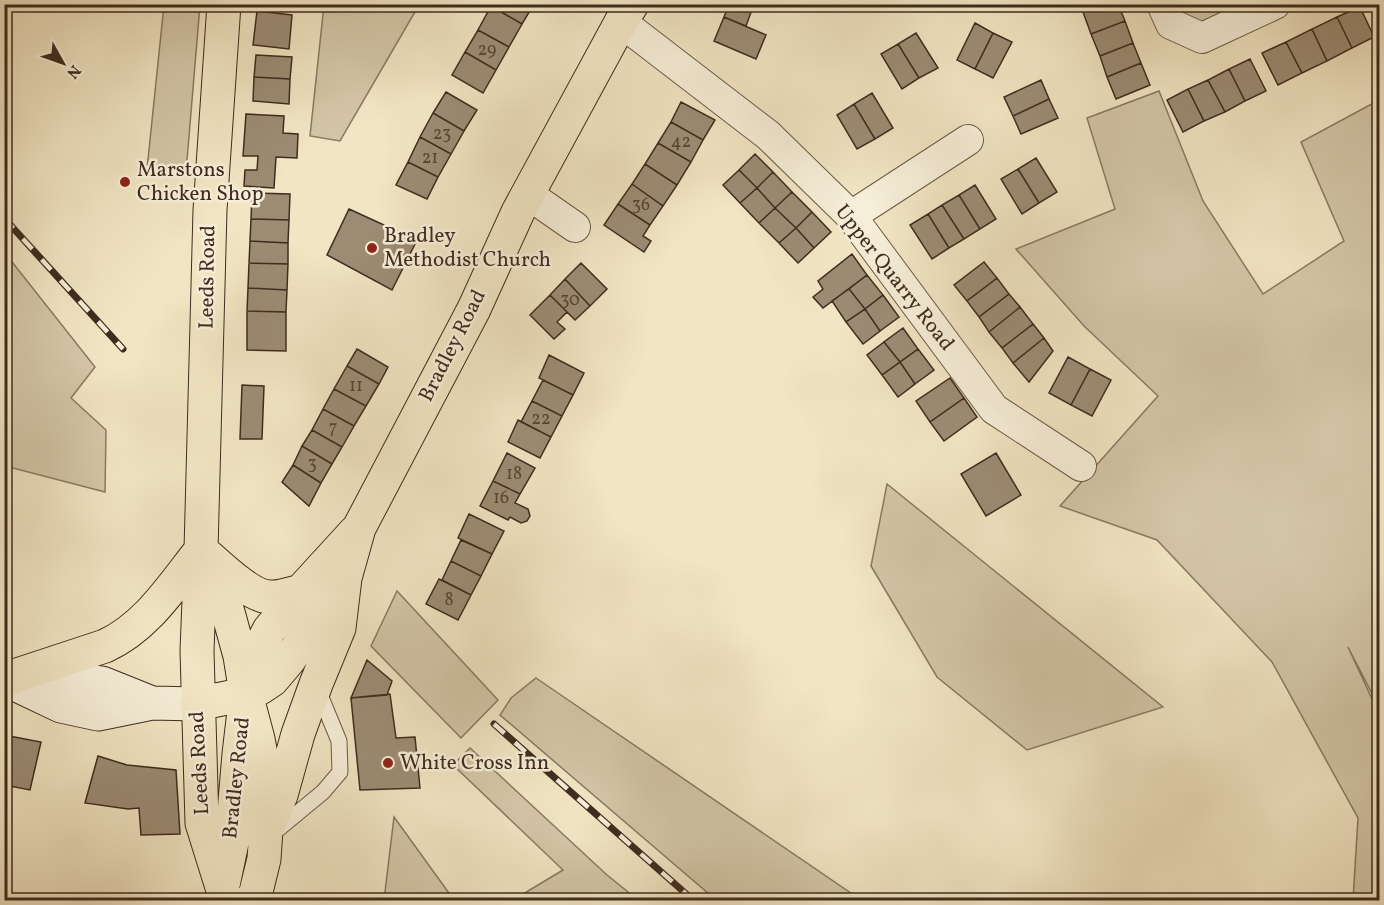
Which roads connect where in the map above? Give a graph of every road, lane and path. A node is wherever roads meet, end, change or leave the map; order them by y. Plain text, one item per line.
1 (224, 4) edge
2 (1162, 4) edge
3 (1275, 4) edge
4 (627, 13) edge
5 (968, 140) dead end
6 (529, 195) junction
7 (851, 216) junction
8 (575, 227) dead end
9 (1081, 466) dead end
10 (358, 528) junction
11 (201, 549) junction
12 (345, 578) junction
13 (302, 591) junction
14 (5, 679) edge
15 (316, 684) junction
16 (246, 694) junction
17 (198, 704) junction
18 (266, 835) junction
19 (224, 893) edge
20 (254, 900) edge

1 - 11 main road, Leeds Road
2 - 3 street
4 - 6 main road, Bradley Road
4 - 7 street, Upper Quarry Road
5 - 7 street
6 - 8 street
6 - 10 main road, Bradley Road
7 - 9 street, Upper Quarry Road
10 - 12 main road, Bradley Road
10 - 13 main road, Bradley Road
11 - 13 main road
11 - 14 main road
11 - 16 main road, Leeds Road
11 - 17 main road, Leeds Road
12 - 15 main road, Bradley Road
12 - 16 main road
13 - 16 main road, Bradley Road
14 - 17 main road
15 - 18 main road, Bradley Road
15 - 18 lane
16 - 17 main road
16 - 18 main road, Leeds Road
16 - 19 main road, Bradley Road
17 - 19 main road, Leeds Road
18 - 20 main road, Leeds Road

